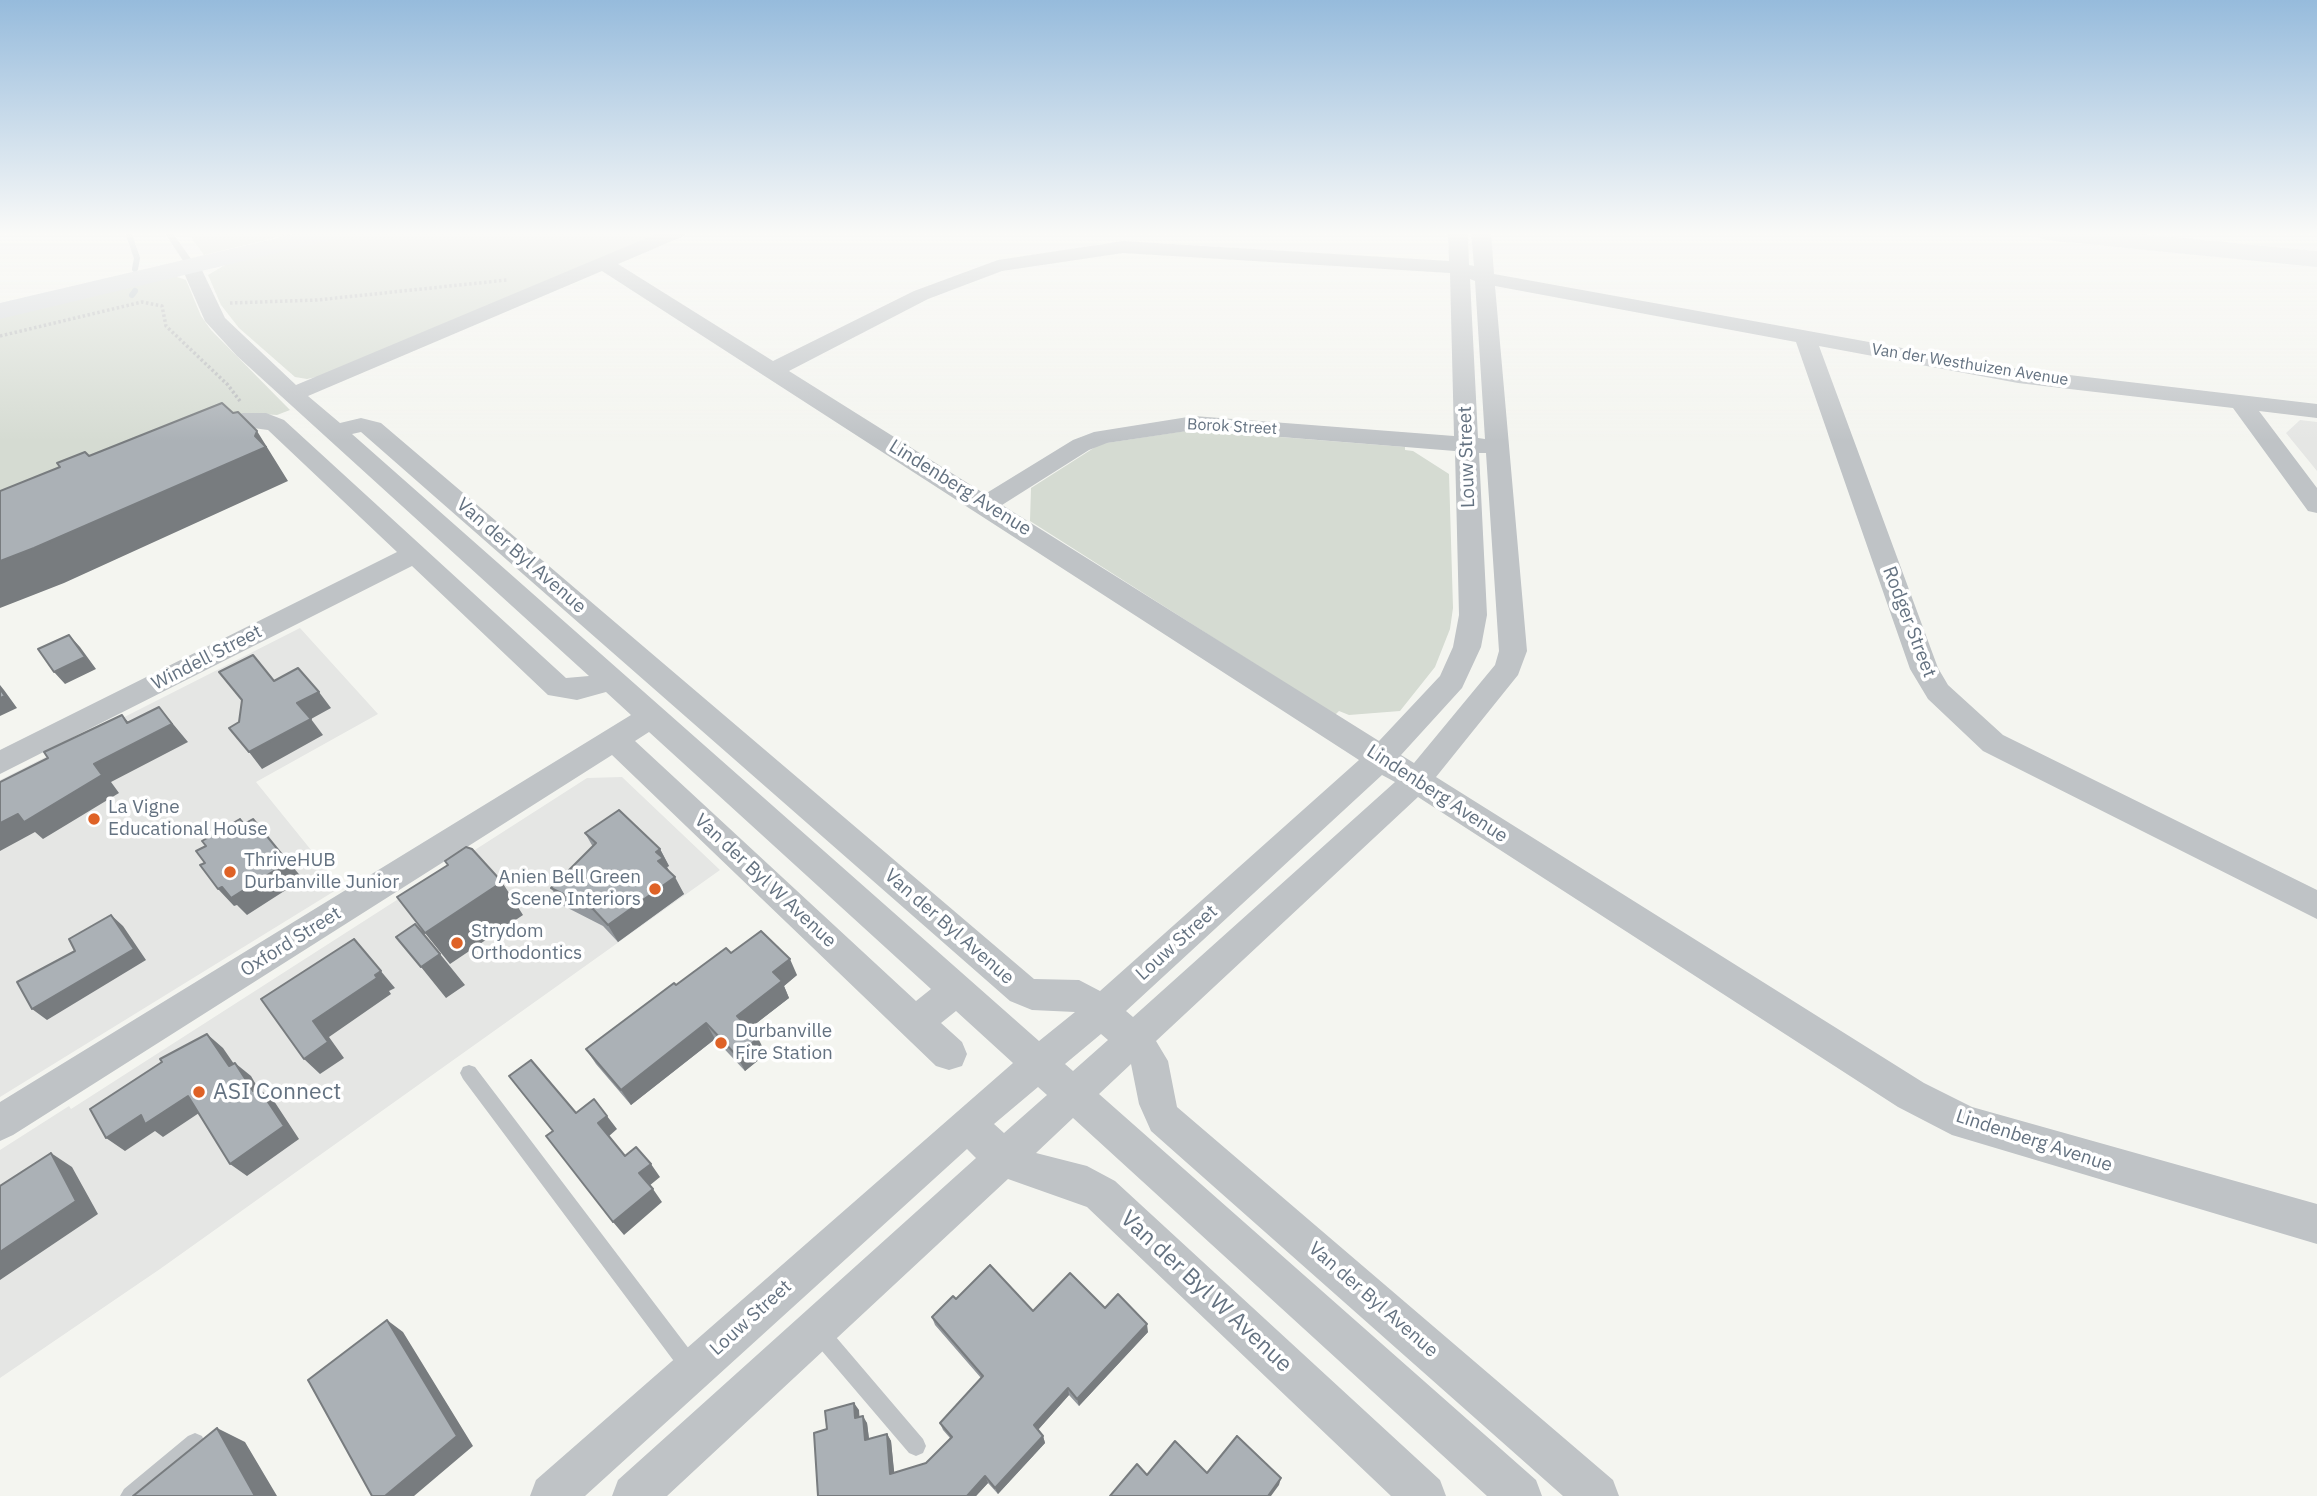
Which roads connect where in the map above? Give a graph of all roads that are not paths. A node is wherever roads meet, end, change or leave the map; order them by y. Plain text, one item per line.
1 (39, 302) edge
2 (206, 302) edge
3 (511, 302) edge
4 (665, 302) edge
5 (908, 302) edge
6 (1474, 302) edge
7 (1622, 302) edge
8 (0, 311) edge
9 (1805, 337) junction
10 (773, 370) junction
11 (293, 394) junction
12 (2241, 403) junction
13 (2317, 411) edge
14 (335, 432) junction
15 (188, 441) edge
16 (1482, 445) junction
17 (986, 504) junction
18 (2317, 505) edge
19 (415, 554) junction
20 (611, 680) junction
21 (652, 716) junction
22 (615, 740) junction
23 (1381, 758) junction
24 (0, 763) edge
25 (1416, 781) junction
26 (2317, 905) edge
27 (957, 990) junction
28 (1101, 1011) junction
29 (915, 1022) junction
30 (1133, 1038) junction
31 (949, 1054) dead end
32 (1039, 1064) junction
33 (470, 1073) dead end
34 (1073, 1094) junction
35 (0, 1123) edge
36 (967, 1124) junction
37 (1002, 1157) junction
38 (2317, 1224) edge
39 (816, 1329) junction
40 (693, 1370) junction
41 (195, 1443) edge
42 (916, 1446) dead end
43 (566, 1491) edge
44 (131, 1496) edge
45 (635, 1496) edge
46 (1424, 1496) edge
47 (1520, 1496) edge
48 (1598, 1496) edge

1 - 8 street
2 - 11 street, Van der Byl Avenue
3 - 11 street
4 - 10 street, Lindenberg Avenue
5 - 10 street, Van der Westhuizen Avenue
6 - 16 street, Louw Street
7 - 9 street, Van der Westhuizen Avenue
9 - 12 street, Van der Westhuizen Avenue
9 - 26 street, Rodger Street
10 - 17 street, Lindenberg Avenue
11 - 14 street, Van der Byl Avenue
12 - 13 street, Van der Westhuizen Avenue
12 - 18 street
14 - 20 street, Van der Byl Avenue
14 - 28 street, Van der Byl Avenue
15 - 19 street
16 - 17 street, Borok Street
16 - 23 street, Louw Street
16 - 25 street, Louw Street
17 - 23 street, Lindenberg Avenue
19 - 20 street
19 - 24 street, Windell Street
20 - 21 street, Van der Byl Avenue
21 - 22 street, Oxford Street
21 - 27 street, Van der Byl Avenue
22 - 29 street, Van der Byl W Avenue
22 - 35 street, Oxford Street
23 - 25 street, Lindenberg Avenue
23 - 28 street, Louw Street
25 - 30 street, Louw Street
25 - 38 street, Lindenberg Avenue
27 - 29 street
27 - 32 street, Van der Byl Avenue
28 - 30 street, Van der Byl Avenue
28 - 32 street, Louw Street
29 - 31 street, Van der Byl W Avenue
30 - 34 street, Louw Street
30 - 48 street, Van der Byl Avenue
32 - 34 street, Van der Byl Avenue
32 - 36 street, Louw Street
33 - 40 lane
34 - 37 street, Louw Street
34 - 47 street, Van der Byl Avenue
36 - 37 street, Van der Byl W Avenue
36 - 40 street, Louw Street
37 - 39 street, Louw Street
37 - 46 street, Van der Byl W Avenue
39 - 42 lane
39 - 45 street, Louw Street
40 - 43 street, Louw Street
41 - 44 lane

